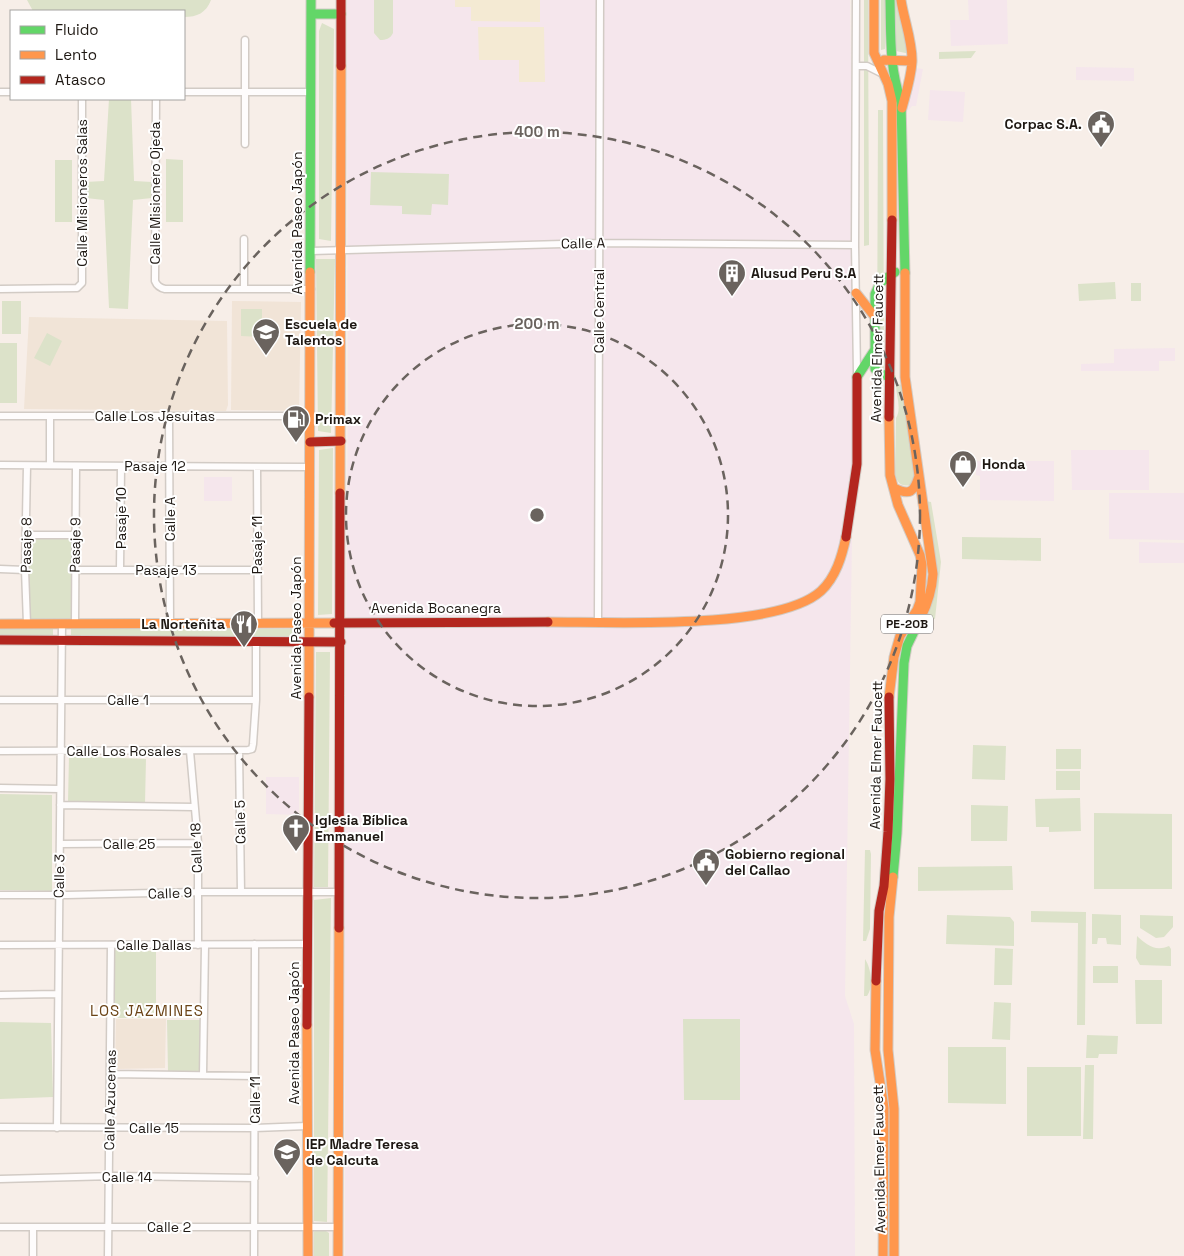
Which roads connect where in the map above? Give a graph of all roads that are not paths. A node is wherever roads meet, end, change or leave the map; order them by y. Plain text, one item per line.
1 (311, 0) edge
2 (342, 0) edge
3 (600, 0) edge
4 (856, 0) edge
5 (874, 0) edge
6 (890, 0) edge
7 (901, 0) edge
8 (311, 14) junction
9 (342, 14) junction
10 (245, 40) dead end
11 (874, 53) junction
12 (891, 60) junction
13 (912, 61) junction
14 (857, 66) junction
15 (884, 75) junction
16 (185, 92) edge
17 (245, 92) junction
18 (311, 92) junction
19 (82, 100) edge
20 (156, 100) edge
21 (897, 111) junction
22 (245, 144) dead end
23 (892, 190) junction
24 (904, 191) junction
25 (244, 239) dead end
26 (599, 243) junction
27 (855, 245) junction
28 (341, 249) junction
29 (311, 251) junction
30 (904, 269) junction
31 (892, 273) junction
32 (0, 289) edge
33 (244, 289) junction
34 (311, 289) junction
35 (856, 293) junction
36 (874, 317) junction
37 (874, 351) junction
38 (857, 377) junction
39 (890, 377) junction
40 (0, 416) edge
41 (50, 416) junction
42 (169, 416) junction
43 (310, 416) junction
44 (341, 441) junction
45 (310, 442) junction
46 (0, 465) edge
47 (27, 466) junction
48 (50, 466) junction
49 (76, 466) junction
50 (121, 466) junction
51 (170, 466) junction
52 (257, 467) junction
53 (310, 467) junction
54 (919, 476) junction
55 (894, 488) junction
56 (26, 535) junction
57 (75, 535) junction
58 (843, 551) joint
59 (0, 569) edge
60 (25, 570) junction
61 (75, 570) junction
62 (120, 570) junction
63 (170, 570) junction
64 (258, 570) junction
65 (598, 621) junction
66 (310, 622) junction
67 (341, 622) junction
68 (170, 623) junction
69 (258, 623) junction
70 (0, 624) edge
71 (27, 624) junction
72 (62, 624) junction
73 (75, 624) junction
74 (0, 640) edge
75 (62, 640) junction
76 (256, 642) junction
77 (309, 642) junction
78 (341, 642) junction
79 (0, 700) edge
80 (61, 700) junction
81 (256, 700) junction
82 (0, 750) edge
83 (61, 751) junction
84 (190, 751) junction
85 (239, 752) junction
86 (0, 788) edge
87 (60, 789) junction
88 (60, 805) junction
89 (194, 807) junction
90 (198, 843) junction
91 (60, 844) junction
92 (197, 892) junction
93 (241, 892) junction
94 (339, 892) junction
95 (308, 893) junction
96 (0, 895) edge
97 (58, 895) junction
98 (198, 944) junction
99 (255, 944) junction
100 (308, 944) junction
101 (0, 945) edge
102 (59, 945) junction
103 (111, 945) junction
104 (206, 945) junction
105 (58, 994) junction
106 (0, 995) edge
107 (110, 1074) junction
108 (203, 1075) junction
109 (255, 1076) junction
110 (307, 1126) junction
111 (0, 1127) edge
112 (57, 1128) junction
113 (109, 1128) junction
114 (255, 1128) junction
115 (109, 1177) junction
116 (254, 1178) junction
117 (0, 1179) edge
118 (0, 1227) edge
119 (32, 1227) junction
120 (108, 1227) junction
121 (254, 1227) junction
122 (308, 1227) junction
123 (338, 1227) junction
124 (33, 1256) edge
125 (108, 1256) edge
126 (254, 1256) edge
127 (308, 1256) edge
128 (338, 1256) edge
129 (882, 1256) edge
130 (894, 1256) edge

1 - 8 main road, Avenida Paseo Japón
2 - 9 main road
3 - 26 street, Calle Central
4 - 14 street, Avenida Elmer Faucett
5 - 11 main road, Avenida Elmer Faucett / PE-20B
6 - 12 main road, Avenida Elmer Faucett / PE-20B
7 - 13 main road, Avenida Elmer Faucett
8 - 9 main road
8 - 18 main road, Avenida Paseo Japón
9 - 28 main road
10 - 17 street
11 - 12 main road
11 - 15 main road, Avenida Elmer Faucett / PE-20B
12 - 13 main road
12 - 21 main road, Avenida Elmer Faucett / PE-20B
13 - 21 main road, Avenida Elmer Faucett
14 - 15 street
14 - 27 street, Avenida Elmer Faucett
15 - 21 main road, Avenida Elmer Faucett / PE-20B
16 - 17 street
17 - 18 street
17 - 22 street
18 - 29 main road, Avenida Paseo Japón
19 - 32 street, Calle Misioneros Salas
20 - 33 street, Calle Misionero Ojeda
21 - 23 main road, Avenida Elmer Faucett / PE-20B
21 - 24 main road, Avenida Elmer Faucett / PE-20B
23 - 24 main road
23 - 31 main road, Avenida Elmer Faucett / PE-20B
24 - 30 main road, Avenida Elmer Faucett / PE-20B
25 - 33 street
26 - 27 street, Calle A
26 - 28 street, Calle A
26 - 65 street, Calle Central
27 - 35 street, Avenida Elmer Faucett
28 - 29 street, Calle A
28 - 44 main road
29 - 34 main road, Avenida Paseo Japón
30 - 31 main road
30 - 54 main road, Avenida Elmer Faucett / PE-20B
31 - 36 main road
31 - 39 main road, Avenida Elmer Faucett / PE-20B
33 - 34 street
34 - 43 main road, Avenida Paseo Japón
35 - 36 main road
35 - 38 street, Avenida Elmer Faucett
36 - 37 main road
37 - 38 main road
37 - 39 main road
38 - 58 main road, Avenida Elmer Faucett
39 - 55 main road, Avenida Elmer Faucett / PE-20B
40 - 41 street, Calle Los Jesuitas
41 - 42 street, Calle Los Jesuitas
41 - 48 street
42 - 43 street, Calle Los Jesuitas
42 - 51 street, Calle A
43 - 45 main road, Avenida Paseo Japón
44 - 45 main road
44 - 67 main road
45 - 53 main road, Avenida Paseo Japón
46 - 47 street, Pasaje 12
47 - 48 street, Pasaje 12
47 - 56 street, Pasaje 8
48 - 49 street, Pasaje 12
49 - 50 street, Pasaje 12
49 - 57 street, Pasaje 9
50 - 51 street, Pasaje 12
50 - 62 street, Pasaje 10
51 - 52 street, Pasaje 12
51 - 63 street, Calle A
52 - 53 street, Pasaje 12
52 - 64 street, Pasaje 11
53 - 66 main road, Avenida Paseo Japón
54 - 55 main road
54 - 130 main road, Avenida Elmer Faucett / PE-20B
55 - 129 main road, Avenida Elmer Faucett / PE-20B
56 - 57 street
56 - 60 street, Pasaje 8
57 - 61 street, Pasaje 9
58 - 65 main road, Avenida Bocanegra
59 - 60 street
60 - 71 street, Pasaje 8
61 - 62 street, Pasaje 13
61 - 73 street, Pasaje 9
62 - 63 street, Pasaje 13
63 - 64 street, Pasaje 13
63 - 68 street, Calle A
64 - 69 street, Pasaje 11
65 - 67 main road, Avenida Bocanegra
66 - 67 main road, Avenida Bocanegra
66 - 69 main road, Avenida Bocanegra
66 - 77 main road, Avenida Paseo Japón
67 - 78 main road
68 - 69 main road, Avenida Bocanegra
68 - 73 main road, Avenida Bocanegra
70 - 71 main road, Avenida Bocanegra
71 - 72 main road, Avenida Bocanegra
72 - 73 main road, Avenida Bocanegra
72 - 75 street, Calle 3
74 - 75 main road
75 - 76 main road
75 - 80 street, Calle 3
76 - 77 main road
76 - 81 street
77 - 78 main road
77 - 95 main road, Avenida Paseo Japón
78 - 94 main road
79 - 80 street, Calle 1
80 - 81 street, Calle 1
80 - 83 street, Calle 3
81 - 85 street, Calle Los Rosales
82 - 83 street, Calle Los Rosales
83 - 84 street, Calle Los Rosales
83 - 87 street, Calle 3
84 - 85 street, Calle Los Rosales
84 - 89 street, Calle 18
85 - 93 street, Calle 5
86 - 87 street
87 - 88 street, Calle 3
88 - 89 street
88 - 91 street, Calle 3
89 - 90 street, Calle 18
90 - 91 street, Calle 25
90 - 92 street, Calle 18
91 - 97 street, Calle 3
92 - 93 street, Calle 9
92 - 97 street, Calle 9
92 - 98 street, Calle 18
93 - 95 street, Calle 9
94 - 95 street, Calle 9
94 - 123 main road
95 - 100 main road, Avenida Paseo Japón
96 - 97 street, Calle 9
97 - 102 street, Calle 3
98 - 103 street, Calle Dallas
98 - 104 street, Calle Dallas
99 - 100 street, Calle Dallas
99 - 104 street, Calle Dallas
99 - 109 street, Calle 11
100 - 110 main road, Avenida Paseo Japón
101 - 102 street, Calle Dallas
102 - 103 street, Calle Dallas
102 - 105 street, Calle 3
103 - 107 street, Calle Azucenas
104 - 108 street
105 - 106 street
105 - 112 street, Calle 3
107 - 108 street
107 - 113 street, Calle Azucenas
108 - 109 street
109 - 114 street, Calle 11
110 - 114 street, Calle 15
110 - 122 main road, Avenida Paseo Japón
111 - 112 street, Calle 15
112 - 113 street, Calle 15
113 - 114 street, Calle 15
113 - 115 street, Calle Azucenas
114 - 116 street, Calle 11
115 - 116 street, Calle 14
115 - 117 street, Calle 14
115 - 120 street, Calle Azucenas
116 - 121 street, Calle 11
118 - 119 street, Calle 2
119 - 120 street, Calle 2
119 - 124 street
120 - 121 street, Calle 2
120 - 125 street, Calle Azucenas
121 - 122 street, Calle 2
121 - 126 street, Calle 11
122 - 123 street, Calle 2
122 - 127 main road, Avenida Paseo Japón
123 - 128 main road

